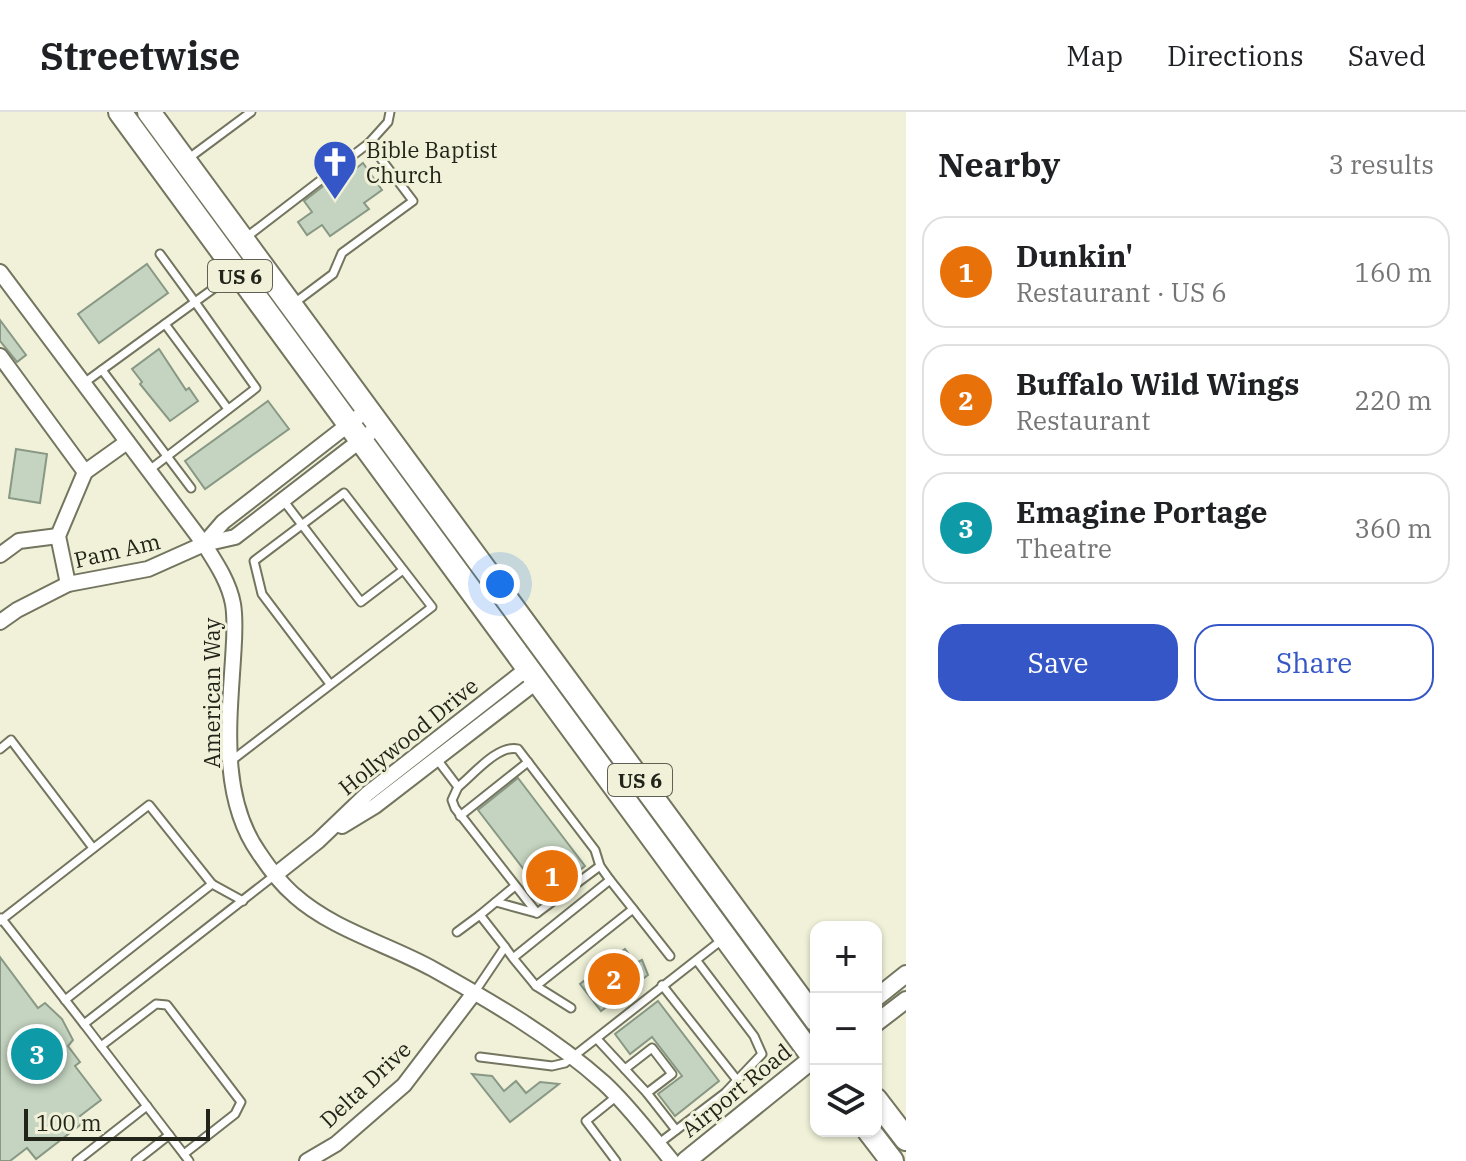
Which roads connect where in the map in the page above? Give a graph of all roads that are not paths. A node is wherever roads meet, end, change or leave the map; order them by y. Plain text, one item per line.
1 (120, 112) edge
2 (149, 112) edge
3 (251, 112) edge
4 (390, 112) edge
5 (369, 143) junction
6 (185, 161) junction
7 (243, 240) junction
8 (160, 254) dead end
9 (0, 272) edge
10 (237, 272) junction
11 (195, 302) junction
12 (291, 305) junction
13 (165, 324) junction
14 (0, 356) edge
15 (102, 370) junction
16 (83, 384) junction
17 (228, 409) junction
18 (373, 418) junction
19 (354, 433) junction
20 (127, 442) junction
21 (167, 456) junction
22 (148, 471) junction
23 (85, 472) junction
24 (191, 488) dead end
25 (283, 500) junction
26 (302, 525) junction
27 (58, 536) junction
28 (204, 544) junction
29 (0, 555) edge
30 (403, 570) junction
31 (68, 584) junction
32 (0, 622) edge
33 (532, 675) junction
34 (330, 684) junction
35 (0, 749) edge
36 (432, 753) junction
37 (231, 761) junction
38 (528, 762) junction
39 (458, 787) junction
40 (460, 816) junction
41 (93, 848) junction
42 (600, 866) junction
43 (275, 875) junction
44 (610, 880) junction
45 (212, 884) junction
46 (515, 886) junction
47 (243, 901) junction
48 (496, 902) junction
49 (633, 909) junction
50 (537, 913) junction
51 (480, 915) junction
52 (1, 919) edge
53 (457, 932) dead end
54 (725, 937) junction
55 (505, 947) junction
56 (670, 956) dead end
57 (513, 958) junction
58 (697, 961) junction
59 (906, 974) edge
60 (662, 985) junction
61 (536, 986) junction
62 (474, 993) junction
63 (882, 993) edge
64 (65, 1000) junction
65 (906, 1000) edge
66 (571, 1008) dead end
67 (810, 1012) edge
68 (882, 1018) edge
69 (84, 1024) junction
70 (597, 1039) junction
71 (101, 1046) junction
72 (810, 1052) edge
73 (480, 1057) dead end
74 (574, 1058) junction
75 (810, 1063) edge
76 (625, 1069) junction
77 (737, 1080) junction
78 (647, 1093) junction
79 (617, 1096) junction
80 (147, 1106) junction
81 (882, 1108) edge
82 (676, 1130) junction
83 (169, 1135) junction
84 (874, 1137) edge
85 (906, 1139) edge
86 (658, 1144) junction
87 (186, 1157) edge
88 (310, 1160) edge
89 (77, 1161) edge
90 (136, 1161) edge
91 (616, 1161) edge
92 (672, 1161) edge
93 (686, 1161) edge
94 (892, 1161) edge

1 - 10 main road, US 6
2 - 6 main road, US 6
3 - 6 lane
4 - 5 lane
5 - 7 lane
5 - 12 lane
6 - 7 main road, US 6
7 - 12 main road, US 6
8 - 11 lane
9 - 16 street, American Way
10 - 11 lane
10 - 19 main road, US 6
11 - 13 lane
11 - 17 lane
12 - 18 main road, US 6
13 - 15 lane
13 - 17 lane
14 - 23 street
15 - 16 lane
15 - 21 lane
16 - 20 street, American Way
17 - 21 lane
18 - 19 street, Pam Am
18 - 67 main road, US 6
19 - 25 street, Pam Am
19 - 28 street, Pam Am
19 - 33 main road, US 6 / US 6
20 - 22 street, American Way
20 - 23 street
21 - 22 lane
21 - 24 lane
22 - 28 street, American Way
23 - 27 street
25 - 26 lane
25 - 28 street, Pam Am
26 - 30 lane
26 - 30 lane
26 - 34 lane
27 - 29 street
27 - 31 street
28 - 31 street, Pam Am
28 - 37 street, American Way
30 - 34 lane
31 - 32 street, Pam Am
33 - 36 street, Hollywood Drive
33 - 54 main road, US 6 / US 6
34 - 37 lane
35 - 41 lane
36 - 39 lane
36 - 43 street, Hollywood Drive
37 - 43 street, American Way
38 - 39 lane
38 - 40 lane
38 - 42 lane
39 - 40 lane
40 - 46 lane
41 - 45 lane
41 - 52 lane
42 - 44 lane
42 - 50 lane
43 - 47 lane
43 - 62 street, American Way
44 - 49 lane
44 - 57 lane
45 - 47 lane
45 - 64 lane
46 - 48 lane
46 - 50 lane
47 - 69 lane
48 - 50 lane
48 - 51 lane
49 - 56 lane
49 - 61 lane
51 - 53 lane
51 - 55 lane
52 - 64 lane
54 - 58 lane
54 - 72 main road, US 6 / US 6
55 - 57 lane
55 - 62 lane
57 - 61 lane
58 - 60 lane
58 - 77 lane
59 - 63 street
60 - 70 lane
60 - 77 lane
61 - 66 lane
62 - 74 street, American Way
62 - 88 street, Delta Drive
64 - 69 lane
65 - 68 street
69 - 71 lane
70 - 74 lane
70 - 76 lane
71 - 80 lane
71 - 87 lane
73 - 74 lane
74 - 79 street, American Way
75 - 93 main road, Airport Road
76 - 78 lane
76 - 78 lane
77 - 82 lane
78 - 82 lane
79 - 86 street, American Way
79 - 91 lane
80 - 83 lane
80 - 89 lane
81 - 85 main road
82 - 86 lane
83 - 87 lane
83 - 90 lane
84 - 94 main road
86 - 92 street, American Way

